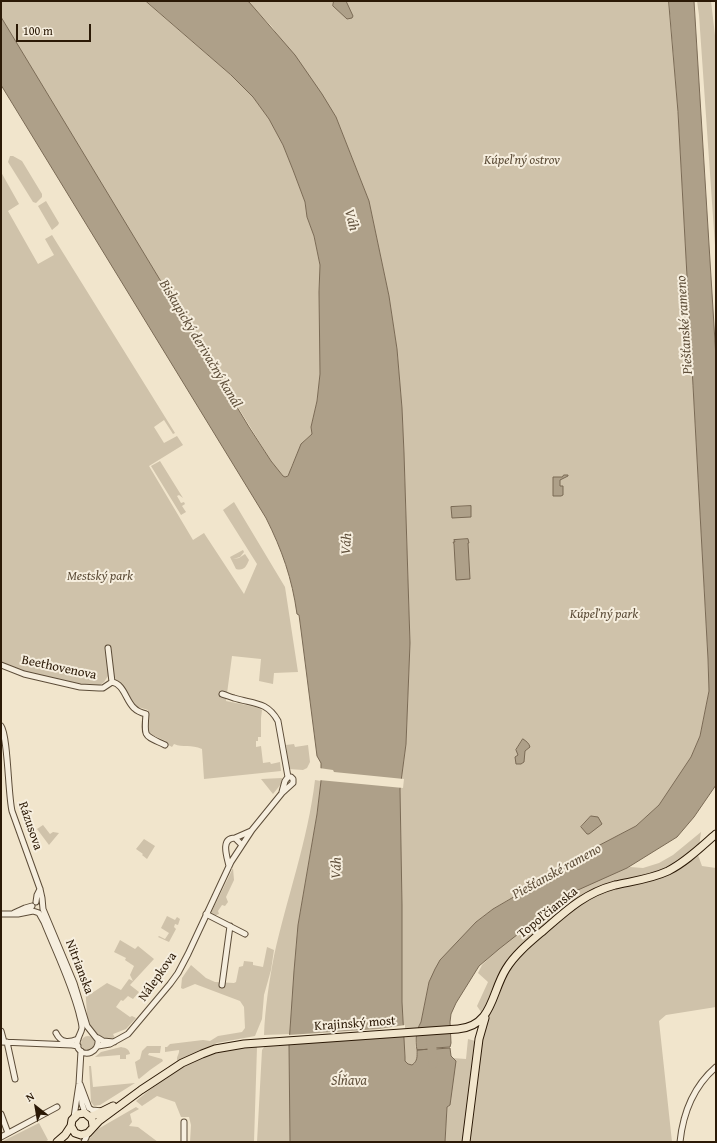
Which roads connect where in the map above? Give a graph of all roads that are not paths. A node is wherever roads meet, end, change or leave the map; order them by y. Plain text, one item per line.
1 (108, 648) dead end
2 (1, 665) edge
3 (112, 682) junction
4 (222, 694) dead end
5 (1, 726) edge
6 (3, 745) edge
7 (165, 745) dead end
8 (252, 830) junction
9 (716, 834) edge
10 (235, 838) junction
11 (242, 845) junction
12 (230, 864) junction
13 (38, 908) junction
14 (1, 914) edge
15 (206, 914) junction
16 (230, 926) junction
17 (245, 934) dead end
18 (222, 985) dead end
19 (485, 1016) junction
20 (471, 1027) junction
21 (1, 1031) edge
22 (92, 1033) junction
23 (79, 1037) junction
24 (98, 1038) junction
25 (479, 1039) junction
26 (4, 1042) edge
27 (115, 1042) junction
28 (60, 1045) junction
29 (98, 1046) junction
30 (79, 1049) junction
31 (88, 1053) junction
32 (716, 1067) edge
33 (81, 1069) junction
34 (15, 1079) dead end
35 (79, 1084) junction
36 (141, 1090) junction
37 (57, 1107) dead end
38 (104, 1111) junction
39 (1, 1114) edge
40 (87, 1114) junction
41 (74, 1117) junction
42 (184, 1122) dead end
43 (71, 1126) junction
44 (93, 1126) junction
45 (8, 1133) junction
46 (78, 1134) junction
47 (88, 1134) junction
48 (1, 1137) edge
49 (57, 1142) edge
50 (64, 1142) edge
51 (81, 1142) edge
52 (84, 1142) edge
53 (184, 1142) edge
54 (466, 1142) edge
55 (680, 1142) edge

1 - 3 street, Beethovenova
2 - 3 street, Beethovenova
3 - 7 street, Beethovenova
4 - 8 street, Nálepkova
5 - 6 street, Rázusova
6 - 13 street, Rázusova
8 - 10 street
8 - 11 street, Nálepkova
9 - 19 main road, Topoľčianska
10 - 11 street
10 - 12 street
11 - 12 street, Nálepkova
12 - 15 street, Nálepkova
13 - 14 street
13 - 22 street, Nitrianska
13 - 23 street, Nitrianska
15 - 16 street
15 - 27 street, Nálepkova
16 - 17 street
16 - 18 street
19 - 20 main road, Topoľčianska
19 - 25 main road
20 - 25 main road
20 - 36 main road, Krajinský most
21 - 26 street
22 - 23 street
22 - 24 street, Nitrianska
23 - 28 street
23 - 30 street, Nitrianska
24 - 27 street
24 - 29 street
25 - 54 main road
26 - 28 street
26 - 34 street
27 - 29 street, Nálepkova
28 - 30 street
29 - 31 street
30 - 31 street
30 - 33 street, Nitrianska
31 - 33 street, Nitrianska
32 - 55 street
33 - 35 street, Nitrianska
35 - 38 street
35 - 40 street, Nitrianska
35 - 41 street, Nitrianska
36 - 38 main road
36 - 44 main road
37 - 45 street
38 - 40 main road
39 - 45 street
40 - 41 main road
40 - 44 main road
41 - 43 main road
42 - 53 street
43 - 46 main road
43 - 49 main road
44 - 47 main road
45 - 48 street
46 - 47 main road
46 - 50 main road
46 - 51 street
47 - 52 street

